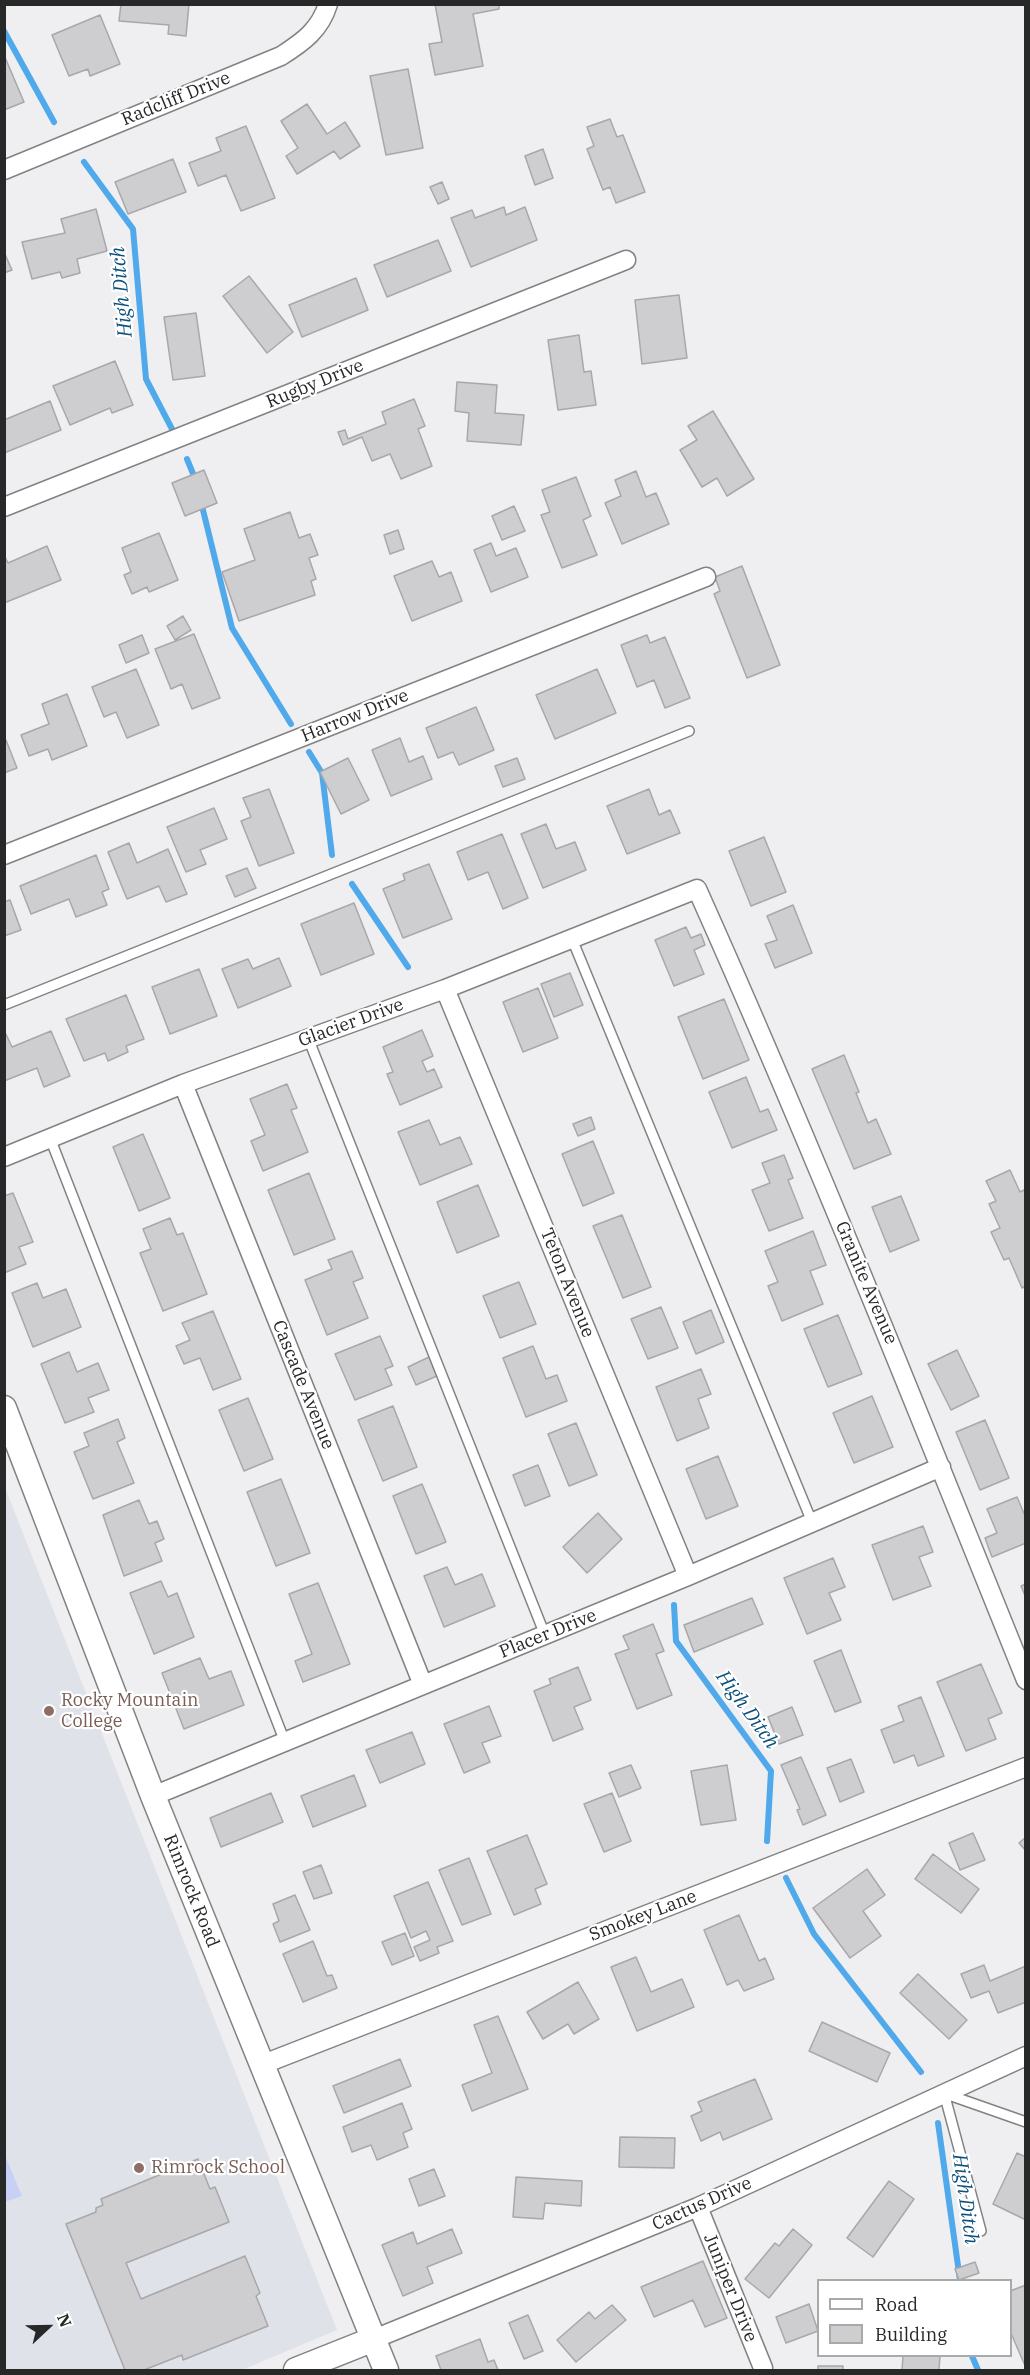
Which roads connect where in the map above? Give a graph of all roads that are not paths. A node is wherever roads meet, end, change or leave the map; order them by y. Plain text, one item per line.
1 (328, 4) edge
2 (4, 170) edge
3 (626, 260) dead end
4 (4, 507) edge
5 (706, 577) dead end
6 (689, 731) dead end
7 (4, 855) edge
8 (697, 889) joint
9 (572, 939) junction
10 (445, 989) junction
11 (4, 1005) edge
12 (308, 1038) junction
13 (183, 1084) junction
14 (50, 1138) junction
15 (4, 1157) edge
16 (4, 1408) edge
17 (941, 1467) junction
18 (812, 1522) junction
19 (688, 1576) junction
20 (545, 1635) junction
21 (1026, 1680) edge
22 (423, 1685) junction
23 (285, 1742) junction
24 (1026, 1767) edge
25 (153, 1796) junction
26 (1026, 2056) edge
27 (261, 2065) junction
28 (944, 2093) junction
29 (1026, 2122) edge
30 (698, 2207) junction
31 (981, 2231) dead end
32 (374, 2339) junction
33 (763, 2368) dead end
34 (296, 2370) edge
35 (386, 2370) edge

1 - 2 street, Radcliff Drive
3 - 4 street, Rugby Drive
5 - 7 street, Harrow Drive
6 - 11 lane
8 - 9 street, Glacier Drive
8 - 17 street, Granite Avenue
9 - 10 street, Glacier Drive
9 - 18 lane
10 - 12 street, Glacier Drive
10 - 19 street, Teton Avenue
12 - 13 street, Glacier Drive
12 - 20 lane
13 - 14 street, Glacier Drive
13 - 22 street, Cascade Avenue
14 - 15 street, Glacier Drive
14 - 23 lane
16 - 25 main road, Rimrock Road
17 - 18 street, Placer Drive
17 - 21 street, Granite Avenue
18 - 19 street, Placer Drive
19 - 20 street, Placer Drive
20 - 22 street, Placer Drive
22 - 23 street, Placer Drive
23 - 25 street, Placer Drive
24 - 27 street, Smokey Lane
25 - 27 main road, Rimrock Road
26 - 28 street, Cactus Drive
27 - 32 main road, Rimrock Road
28 - 29 lane
28 - 30 street, Cactus Drive
28 - 31 lane
30 - 32 street, Cactus Drive
30 - 33 street, Juniper Drive
32 - 34 main road
32 - 35 main road, Rimrock Road

